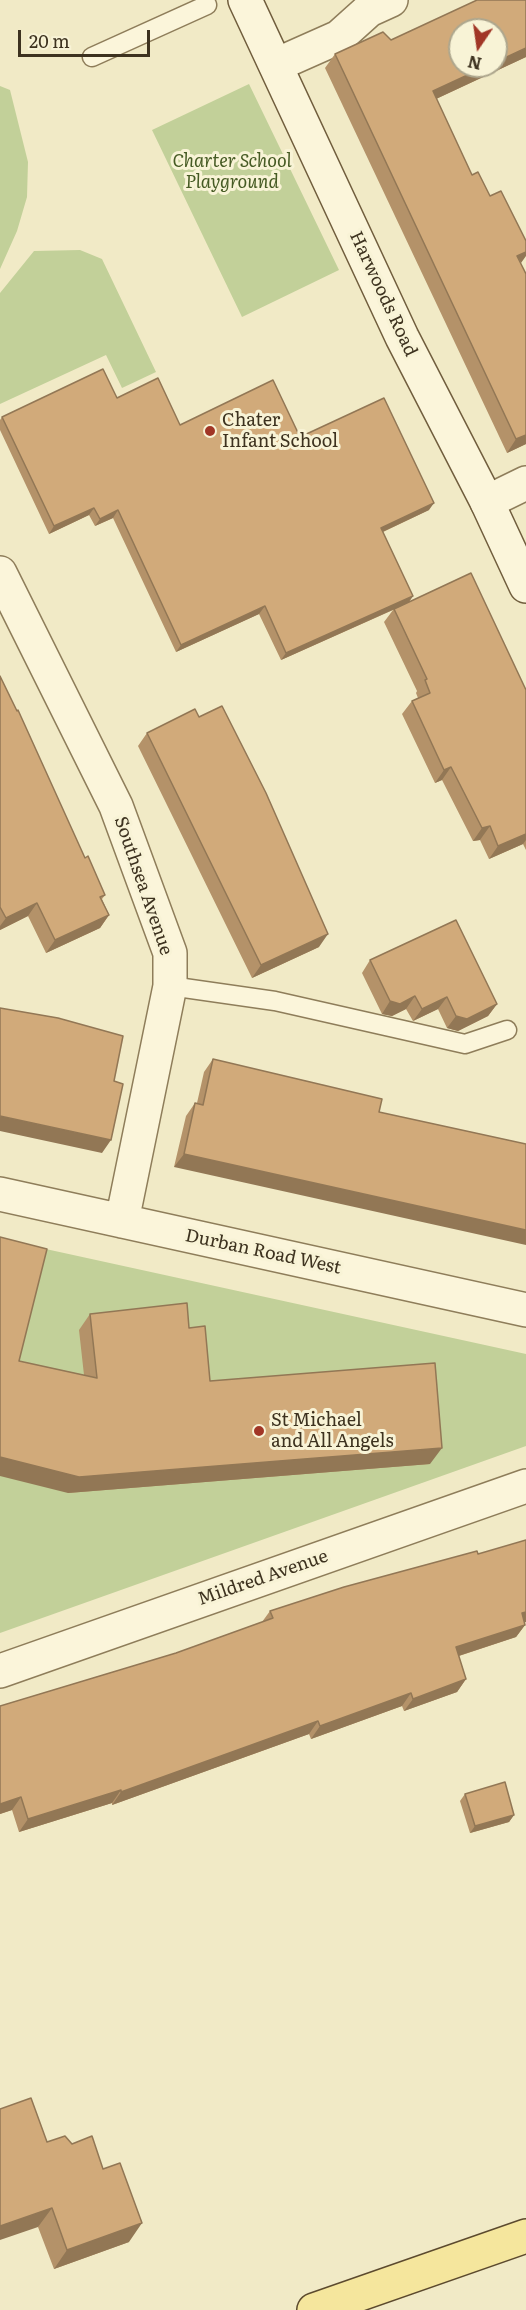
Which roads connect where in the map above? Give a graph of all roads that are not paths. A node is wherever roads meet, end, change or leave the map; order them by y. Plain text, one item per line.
1 (245, 0) edge
2 (207, 5) dead end
3 (380, 5) edge
4 (92, 57) dead end
5 (276, 65) junction
6 (526, 483) edge
7 (486, 502) junction
8 (0, 573) edge
9 (526, 586) edge
10 (170, 986) junction
11 (507, 1030) dead end
12 (0, 1194) edge
13 (122, 1221) junction
14 (526, 1310) edge
15 (526, 1486) edge
16 (0, 1671) edge
17 (526, 2236) edge
18 (314, 2310) edge

1 - 5 street, Harwoods Road
2 - 4 lane
3 - 5 street
5 - 7 street, Harwoods Road
6 - 7 street
7 - 9 street, Harwoods Road
8 - 10 street, Southsea Avenue
10 - 11 lane
10 - 13 street, Southsea Avenue
12 - 13 street, Durban Road West
13 - 14 street, Durban Road West
15 - 16 street, Mildred Avenue
17 - 18 main road

